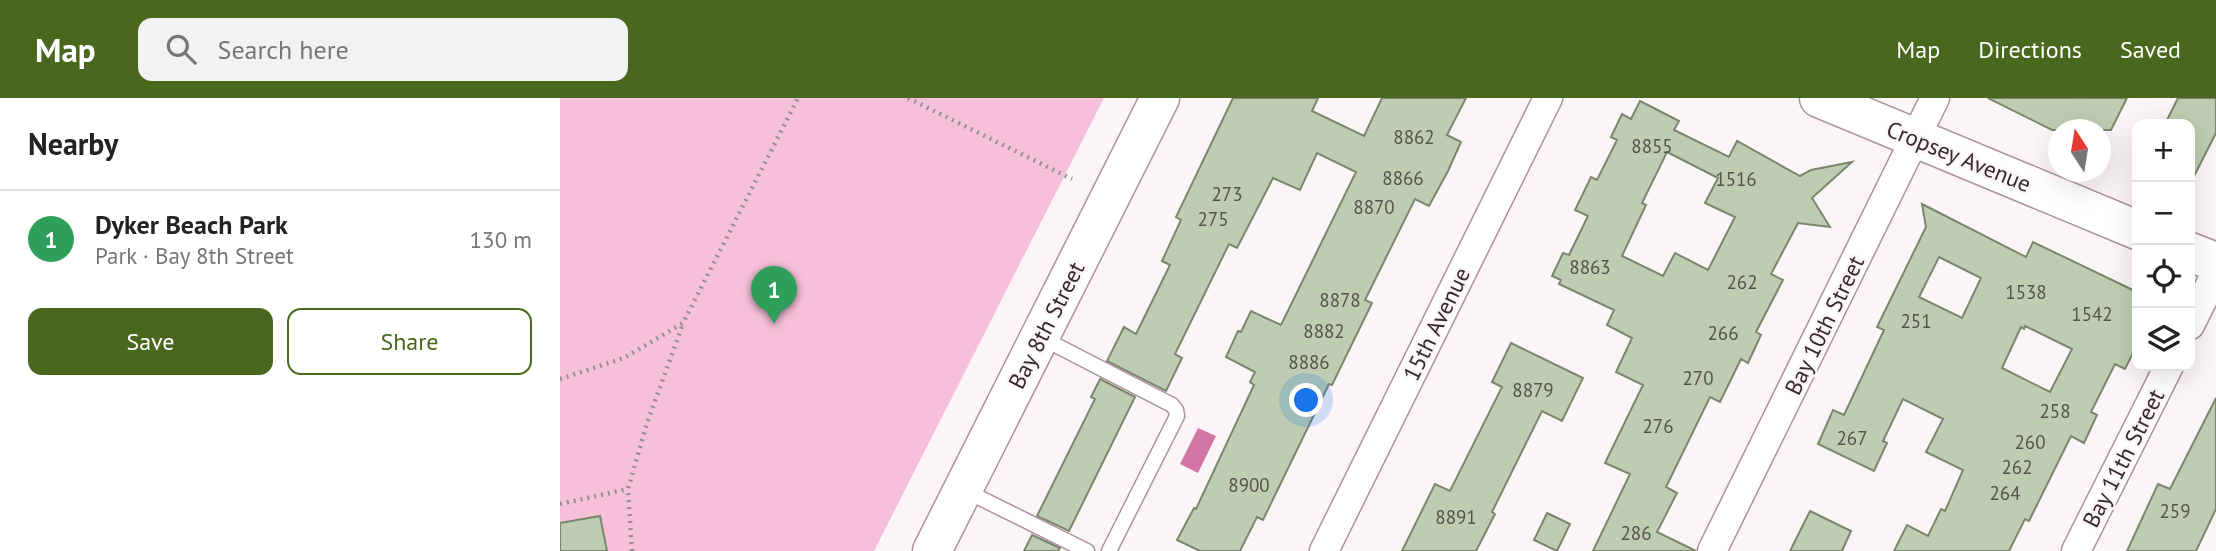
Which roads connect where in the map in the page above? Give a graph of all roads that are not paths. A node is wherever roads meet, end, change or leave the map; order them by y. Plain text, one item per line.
1 (1160, 98) edge
2 (1548, 98) edge
3 (1819, 98) edge
4 (1935, 98) edge
5 (1915, 138) junction
6 (2132, 228) edge
7 (2195, 253) edge
8 (2216, 262) edge
9 (2216, 273) edge
10 (2195, 315) edge
11 (1040, 337) junction
12 (2166, 371) edge
13 (963, 489) junction
14 (932, 551) edge
15 (1087, 551) edge
16 (1109, 551) edge
17 (1324, 551) edge
18 (1712, 551) edge
19 (2076, 551) edge

1 - 11 main road, Bay 8th Street
2 - 17 street, 15th Avenue
3 - 5 main road, Cropsey Avenue
4 - 5 street, Bay 10th Street
5 - 6 main road, Cropsey Avenue
5 - 18 street, Bay 10th Street
7 - 8 main road
9 - 10 street
11 - 13 main road, Bay 8th Street
11 - 16 lane
12 - 19 street, Bay 11th Street
13 - 14 main road, Bay 8th Street
13 - 15 lane

